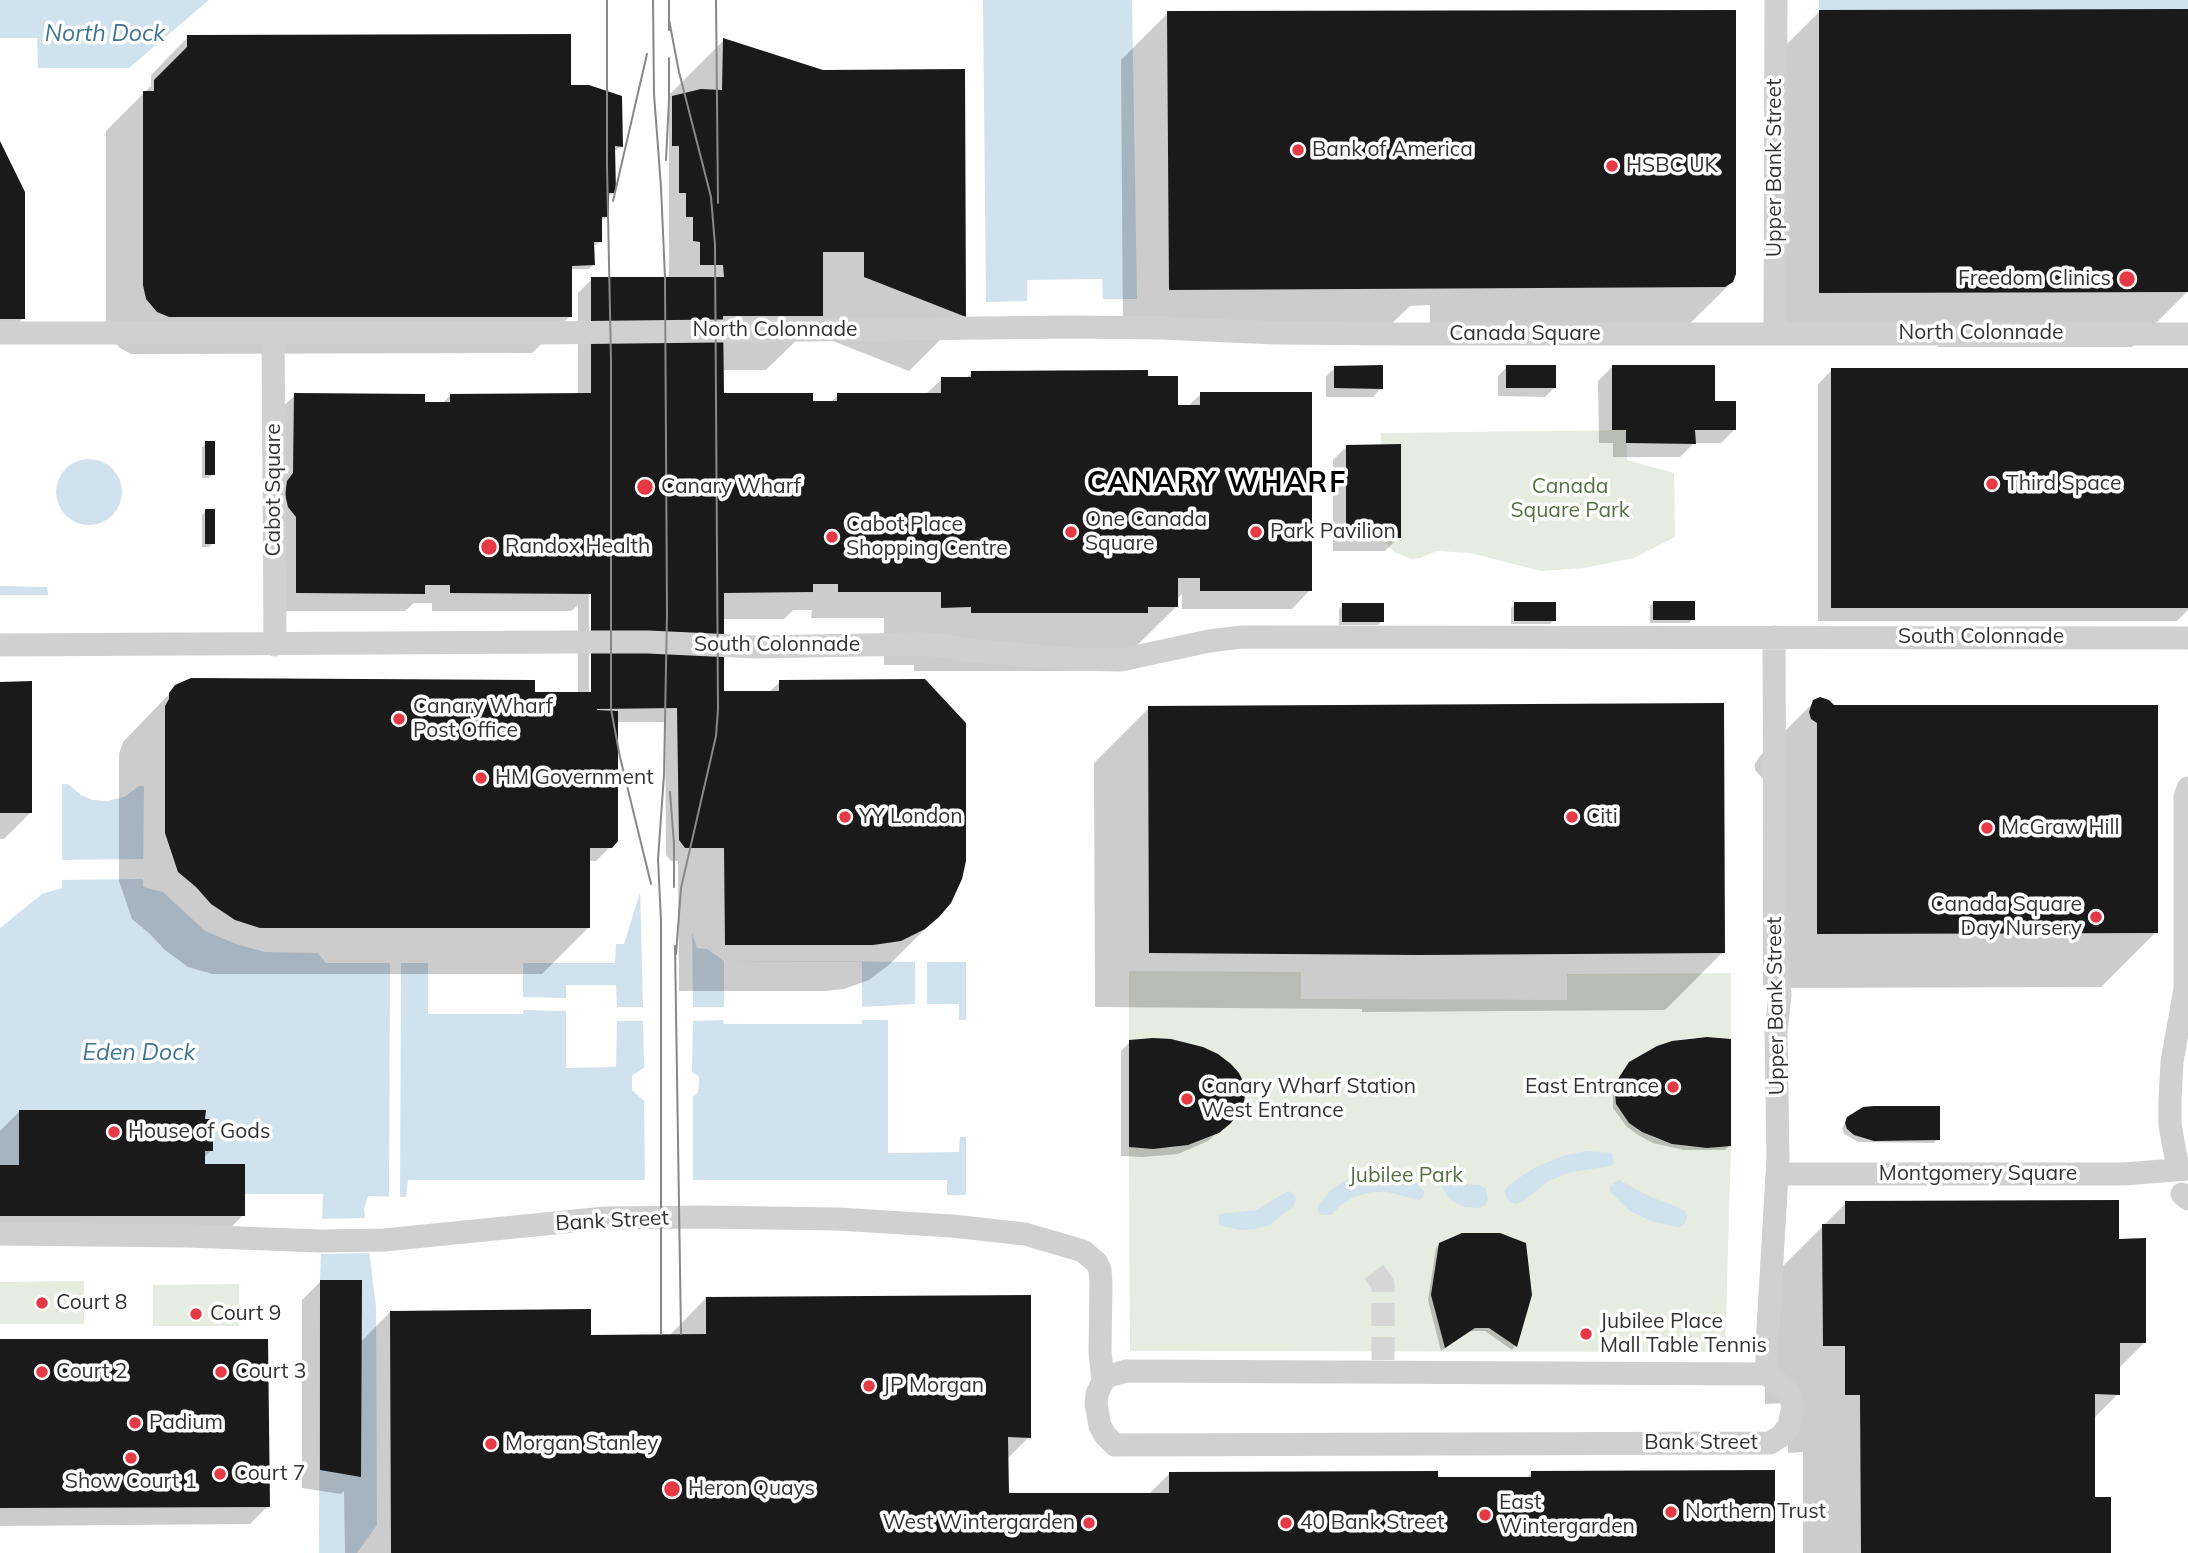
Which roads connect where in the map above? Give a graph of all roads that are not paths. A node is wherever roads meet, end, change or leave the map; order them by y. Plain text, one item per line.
1 (1776, 1) edge
2 (0, 333) edge
3 (273, 333) junction
4 (1276, 333) joint
5 (1775, 334) junction
6 (2188, 334) edge
7 (1774, 637) junction
8 (2164, 638) junction
9 (2188, 638) edge
10 (0, 645) edge
11 (275, 645) junction
12 (2188, 655) edge
13 (2188, 789) edge
14 (2183, 1169) edge
15 (1777, 1174) junction
16 (0, 1234) edge
17 (1767, 1374) junction
18 (1103, 1381) junction

1 - 5 street, Upper Bank Street
2 - 3 street
3 - 4 street, North Colonnade
3 - 11 street, Cabot Square
4 - 5 street, Canada Square
5 - 6 street, North Colonnade
7 - 8 street, South Colonnade
7 - 11 street, South Colonnade
7 - 15 street, Upper Bank Street
8 - 9 street, South Colonnade
8 - 12 street
10 - 11 street
13 - 14 street
14 - 15 street, Montgomery Square
15 - 17 street, Upper Bank Street
16 - 18 street, Bank Street
17 - 18 street
17 - 18 street, Bank Street

